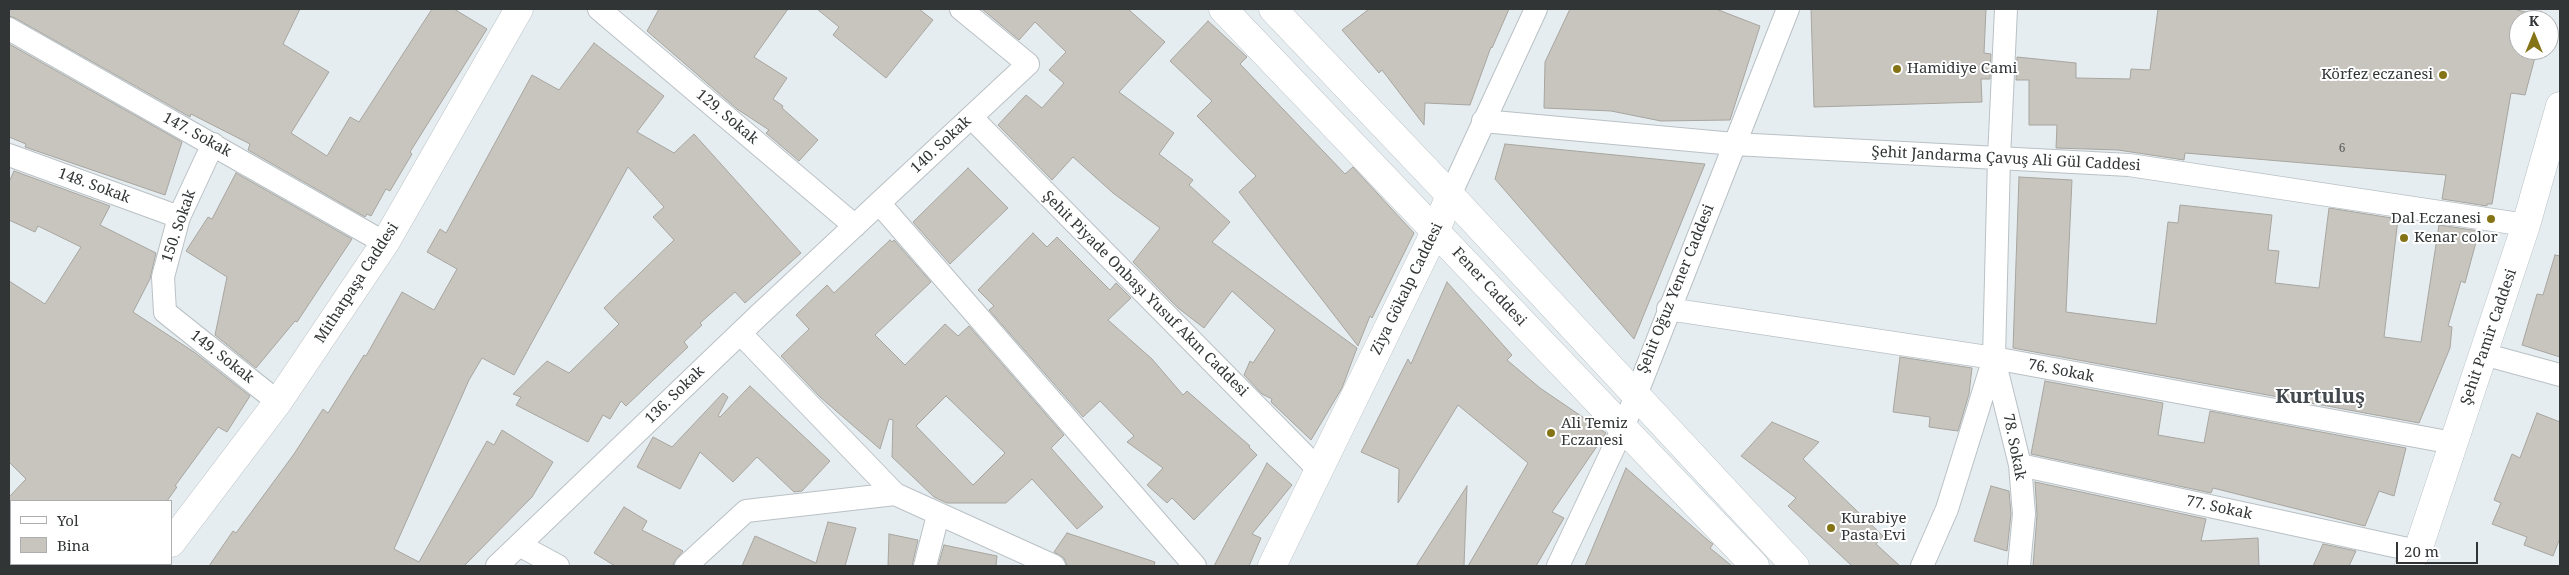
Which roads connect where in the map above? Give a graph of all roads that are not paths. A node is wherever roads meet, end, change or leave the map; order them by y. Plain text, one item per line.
1 (519, 9) edge
2 (599, 9) edge
3 (961, 9) edge
4 (1223, 9) edge
5 (1273, 9) edge
6 (1536, 9) edge
7 (1788, 9) edge
8 (2006, 9) edge
9 (9, 29) edge
10 (2560, 106) edge
11 (971, 118) junction
12 (1483, 121) junction
13 (213, 144) junction
14 (1734, 144) junction
15 (9, 155) edge
16 (1999, 158) junction
17 (1450, 195) junction
18 (879, 203) junction
19 (179, 217) junction
20 (2526, 225) junction
21 (855, 226) junction
22 (1436, 230) junction
23 (385, 243) junction
24 (1668, 309) junction
25 (165, 312) joint
26 (740, 333) junction
27 (2483, 354) junction
28 (1994, 358) junction
29 (2560, 375) edge
30 (1634, 395) junction
31 (278, 402) junction
32 (1622, 428) junction
33 (2453, 443) junction
34 (2020, 465) junction
35 (1319, 470) junction
36 (895, 494) junction
37 (938, 515) junction
38 (172, 542) edge
39 (519, 545) junction
40 (2413, 559) edge
41 (497, 566) edge
42 (558, 566) edge
43 (686, 566) edge
44 (925, 566) edge
45 (1054, 566) edge
46 (1196, 566) edge
47 (1272, 566) edge
48 (1558, 566) edge
49 (1754, 566) edge
50 (1794, 566) edge
51 (1922, 566) edge
52 (2019, 566) edge

1 - 23 street, Mithatpaşa Caddesi
2 - 21 street, 129. Sokak
3 - 11 street, 140. Sokak
4 - 22 street, Fener Caddesi
5 - 17 street
6 - 12 street, Ziya Gökalp Caddesi
7 - 14 street, Şehit Oğuz Yener Caddesi
8 - 16 street
9 - 13 street, 147. Sokak
10 - 20 street, Şehit Pamir Caddesi
11 - 18 street, 140. Sokak
11 - 35 street, Şehit Piyade Onbaşı Yusuf Akın Caddesi
12 - 14 street, Şehit Jandarma Çavuş Ali Gül Caddesi
12 - 17 street, Ziya Gökalp Caddesi
13 - 19 street, 150. Sokak
13 - 23 street, 147. Sokak
14 - 16 street, Şehit Jandarma Çavuş Ali Gül Caddesi
14 - 24 street, Şehit Oğuz Yener Caddesi
15 - 19 street, 148. Sokak
16 - 20 street, Şehit Jandarma Çavuş Ali Gül Caddesi
16 - 28 street
17 - 22 street, Ziya Gökalp Caddesi
17 - 30 street
18 - 21 street, 140. Sokak
18 - 46 street
19 - 25 street, 150. Sokak
20 - 27 street, Şehit Pamir Caddesi
21 - 26 street, 136. Sokak
22 - 32 street, Fener Caddesi
22 - 35 street, Ziya Gökalp Caddesi
23 - 31 street, Mithatpaşa Caddesi
24 - 28 street, 76. Sokak
24 - 30 street, Şehit Oğuz Yener Caddesi
25 - 31 street, 149. Sokak
26 - 36 street
26 - 39 street, 136. Sokak
27 - 29 street
27 - 33 street, Şehit Pamir Caddesi
28 - 33 street, 76. Sokak
28 - 34 street, 78. Sokak
28 - 51 street
30 - 32 street, Şehit Oğuz Yener Caddesi
30 - 50 street
31 - 38 street, Mithatpaşa Caddesi
32 - 48 street, Şehit Oğuz Yener Caddesi
32 - 49 street, Fener Caddesi
33 - 40 street, Şehit Pamir Caddesi
34 - 40 street, 77. Sokak
34 - 52 street, 78. Sokak
35 - 47 street, Ziya Gökalp Caddesi
36 - 37 street
36 - 43 street
37 - 44 street
37 - 45 street
39 - 41 street, 136. Sokak
39 - 42 street

